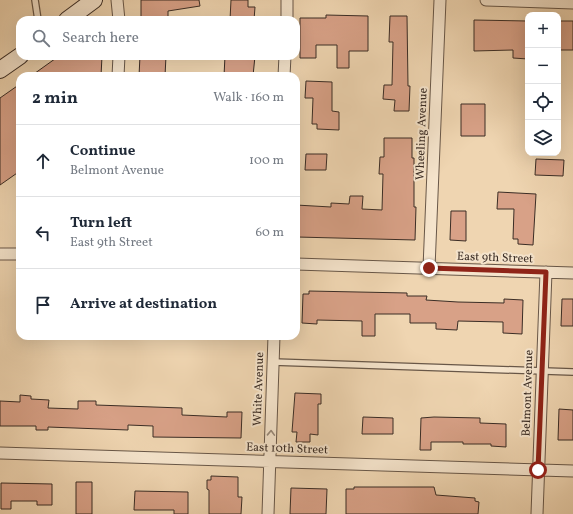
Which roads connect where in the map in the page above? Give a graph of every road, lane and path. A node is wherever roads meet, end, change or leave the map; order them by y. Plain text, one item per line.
1 (35, 0) edge
2 (94, 0) edge
3 (117, 0) edge
4 (288, 0) edge
5 (440, 0) edge
6 (486, 0) edge
7 (573, 3) edge
8 (37, 16) edge
9 (72, 16) edge
10 (119, 16) edge
11 (287, 16) edge
12 (16, 59) edge
13 (119, 60) edge
14 (285, 60) edge
15 (0, 70) edge
16 (118, 72) edge
17 (284, 72) edge
18 (0, 254) edge
19 (16, 254) edge
20 (300, 264) edge
21 (429, 268) junction
22 (546, 272) junction
23 (573, 273) edge
24 (274, 340) edge
25 (273, 362) junction
26 (542, 371) junction
27 (573, 372) edge
28 (0, 452) edge
29 (270, 461) junction
30 (538, 470) junction
31 (573, 471) edge
32 (268, 514) edge
33 (537, 514) edge

1 - 8 lane
2 - 9 main road
3 - 10 street
4 - 11 street
5 - 21 street, Wheeling Avenue
6 - 7 street
12 - 15 main road
13 - 16 street
14 - 17 street
18 - 19 street
20 - 21 street, East 9th Street
21 - 22 street, East 9th Street
22 - 23 street, East 9th Street
22 - 26 street, Belmont Avenue
24 - 25 street, White Avenue
25 - 26 lane
29 -> 25 street, White Avenue
26 - 27 lane
26 - 30 street, Belmont Avenue
28 - 29 street, East 10th Street
29 - 30 street, East 10th Street
29 - 32 street, White Avenue
30 - 31 street, East 10th Street
30 - 33 street, Belmont Avenue

